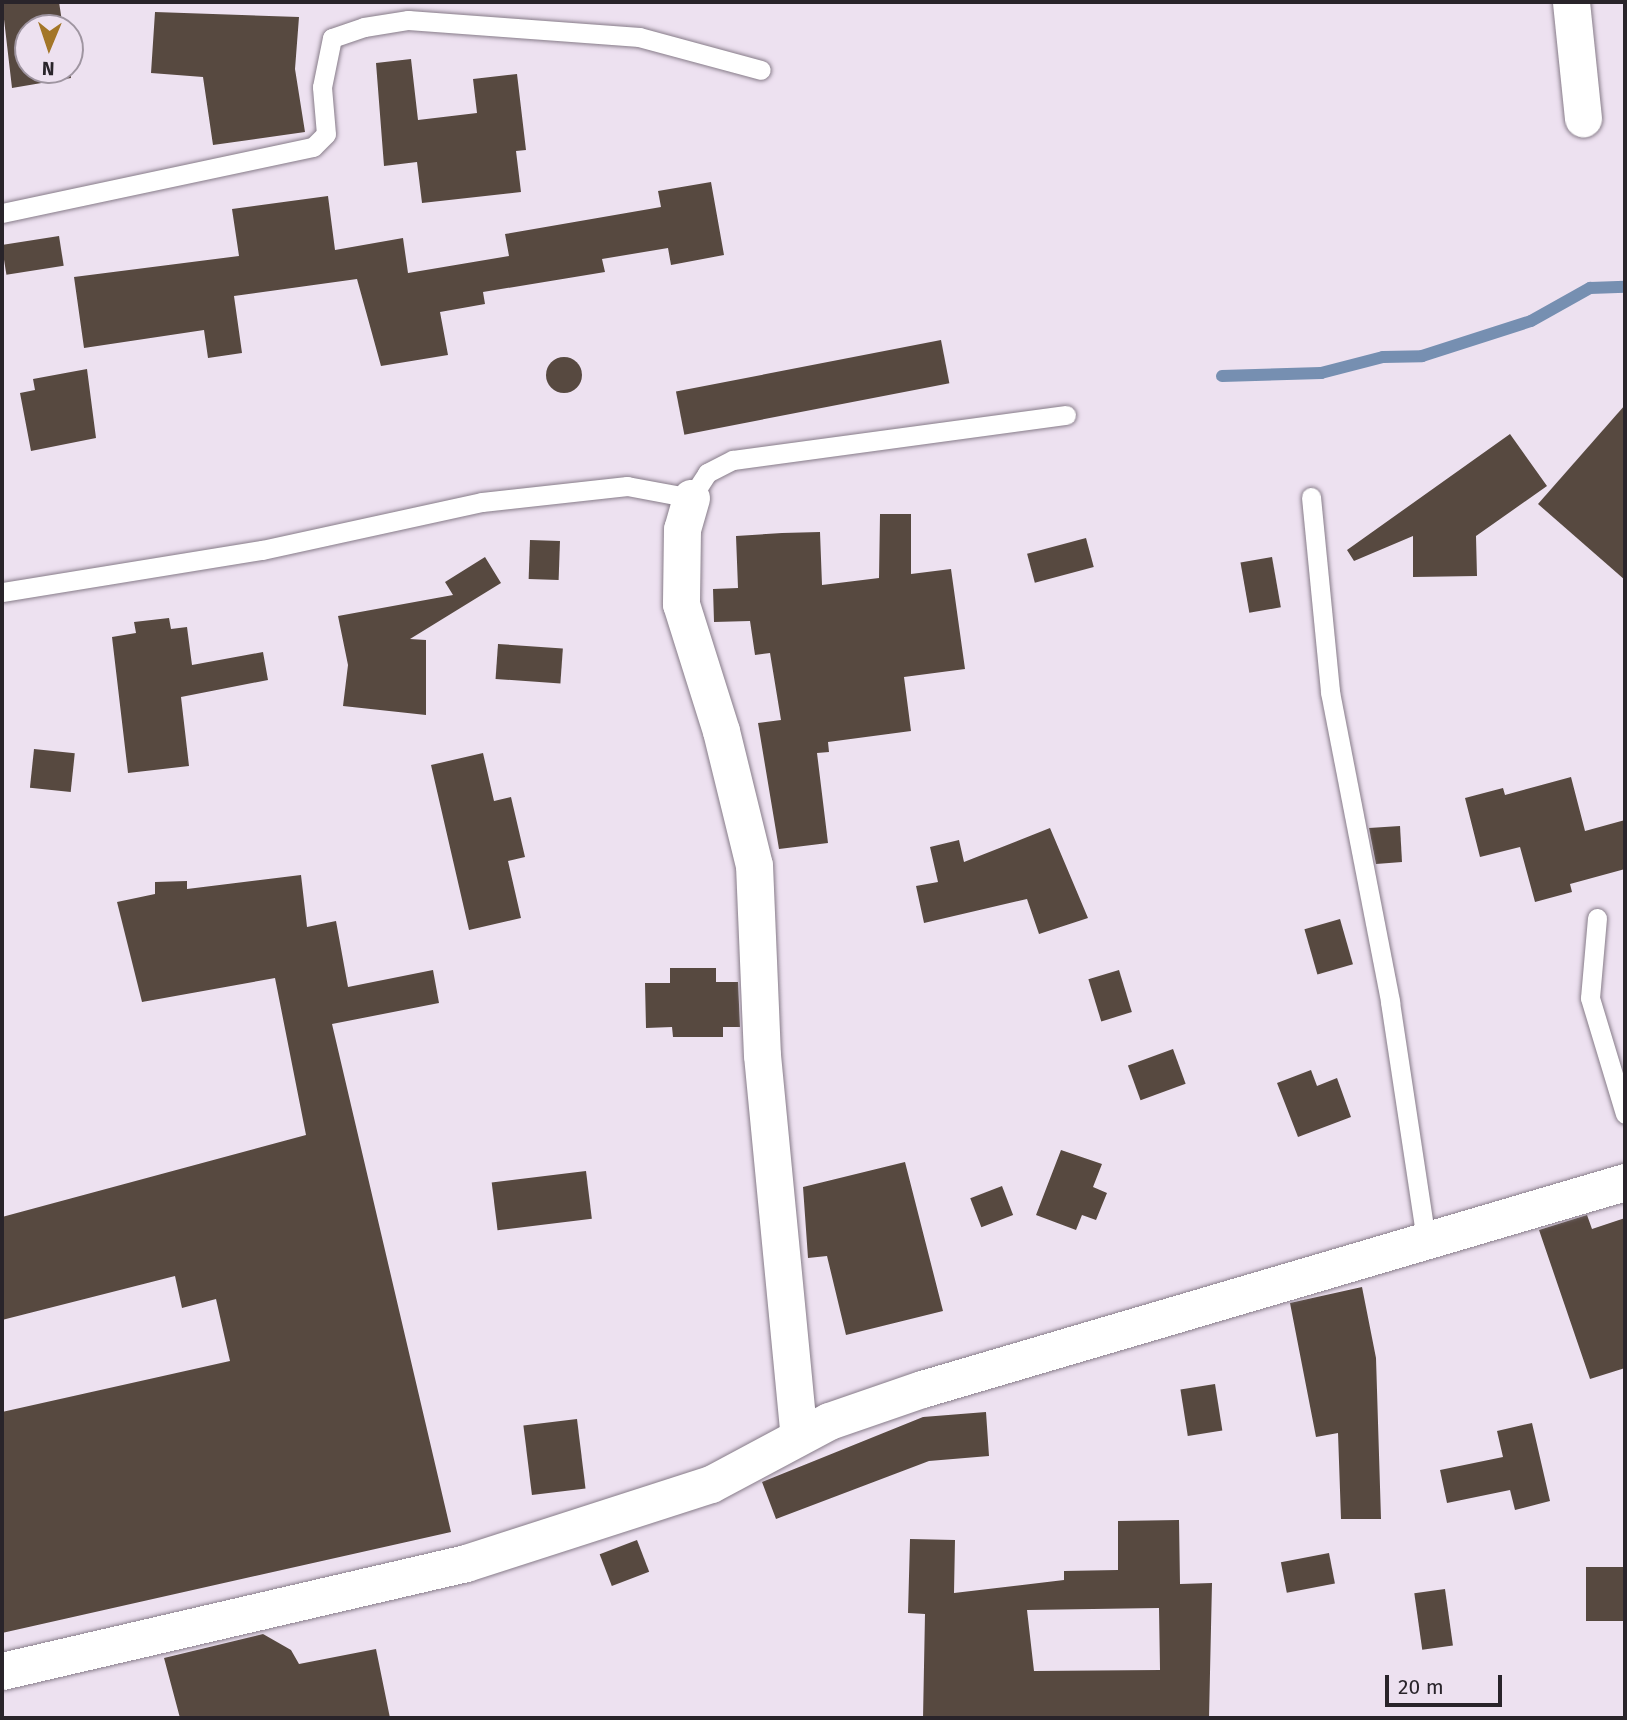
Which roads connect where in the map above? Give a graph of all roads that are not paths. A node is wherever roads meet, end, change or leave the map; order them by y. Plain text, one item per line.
1 (1571, 2) edge
2 (761, 71) dead end
3 (1583, 118) dead end
4 (2, 214) edge
5 (1066, 415) dead end
6 (1311, 497) dead end
7 (691, 498) junction
8 (2, 592) edge
9 (1597, 918) dead end
10 (1625, 1114) edge
11 (1625, 1182) edge
12 (1426, 1240) junction
13 (799, 1436) junction
14 (2, 1671) edge

1 - 3 street
2 - 4 lane
5 - 7 lane
6 - 12 lane
7 - 8 lane
7 - 13 street
9 - 10 lane
11 - 12 street
12 - 13 street
13 - 14 street

